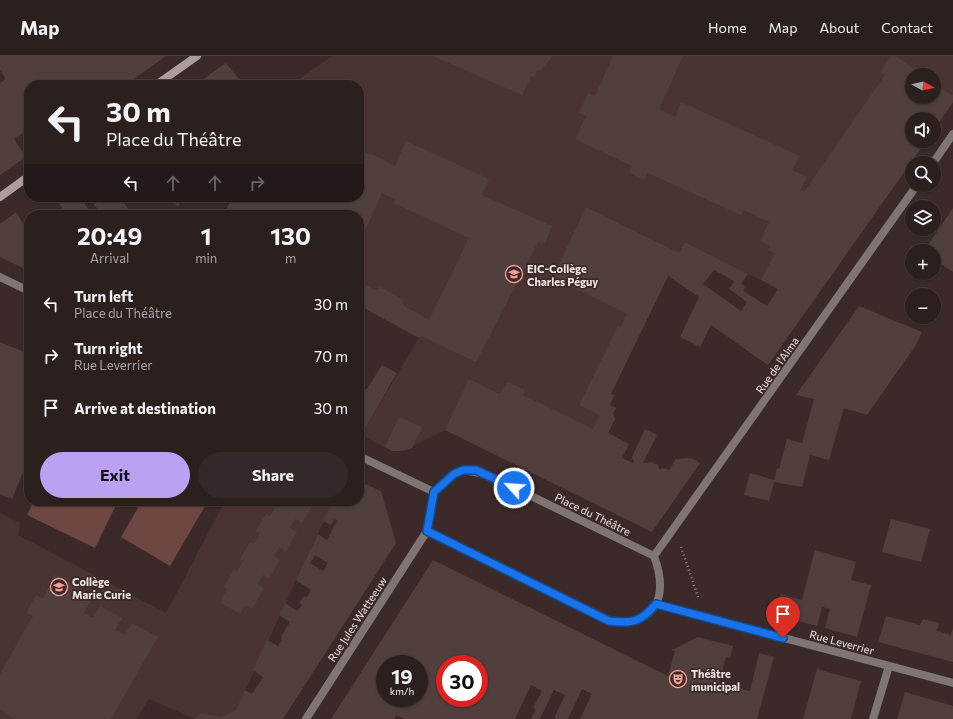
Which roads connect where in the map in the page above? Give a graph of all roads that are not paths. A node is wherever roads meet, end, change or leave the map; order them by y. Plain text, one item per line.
1 (197, 56) edge
2 (163, 80) edge
3 (953, 134) edge
4 (938, 156) edge
5 (24, 180) edge
6 (912, 192) edge
7 (0, 197) edge
8 (0, 277) edge
9 (24, 289) edge
10 (364, 458) edge
11 (434, 492) junction
12 (427, 531) junction
13 (654, 556) junction
14 (656, 604) junction
15 (889, 666) junction
16 (953, 683) edge
17 (306, 719) edge
18 (872, 719) edge

1 - 2 street
3 - 4 street
5 - 7 street
6 - 13 street, Rue de l'Alma
8 - 9 street
10 - 11 street
11 - 12 street
11 - 13 street, Place du Théâtre
12 - 14 street
12 - 17 street, Rue Jules Watteeuw
13 - 14 street
14 - 15 street, Rue Leverrier
15 - 16 street, Rue Leverrier
15 - 18 street

